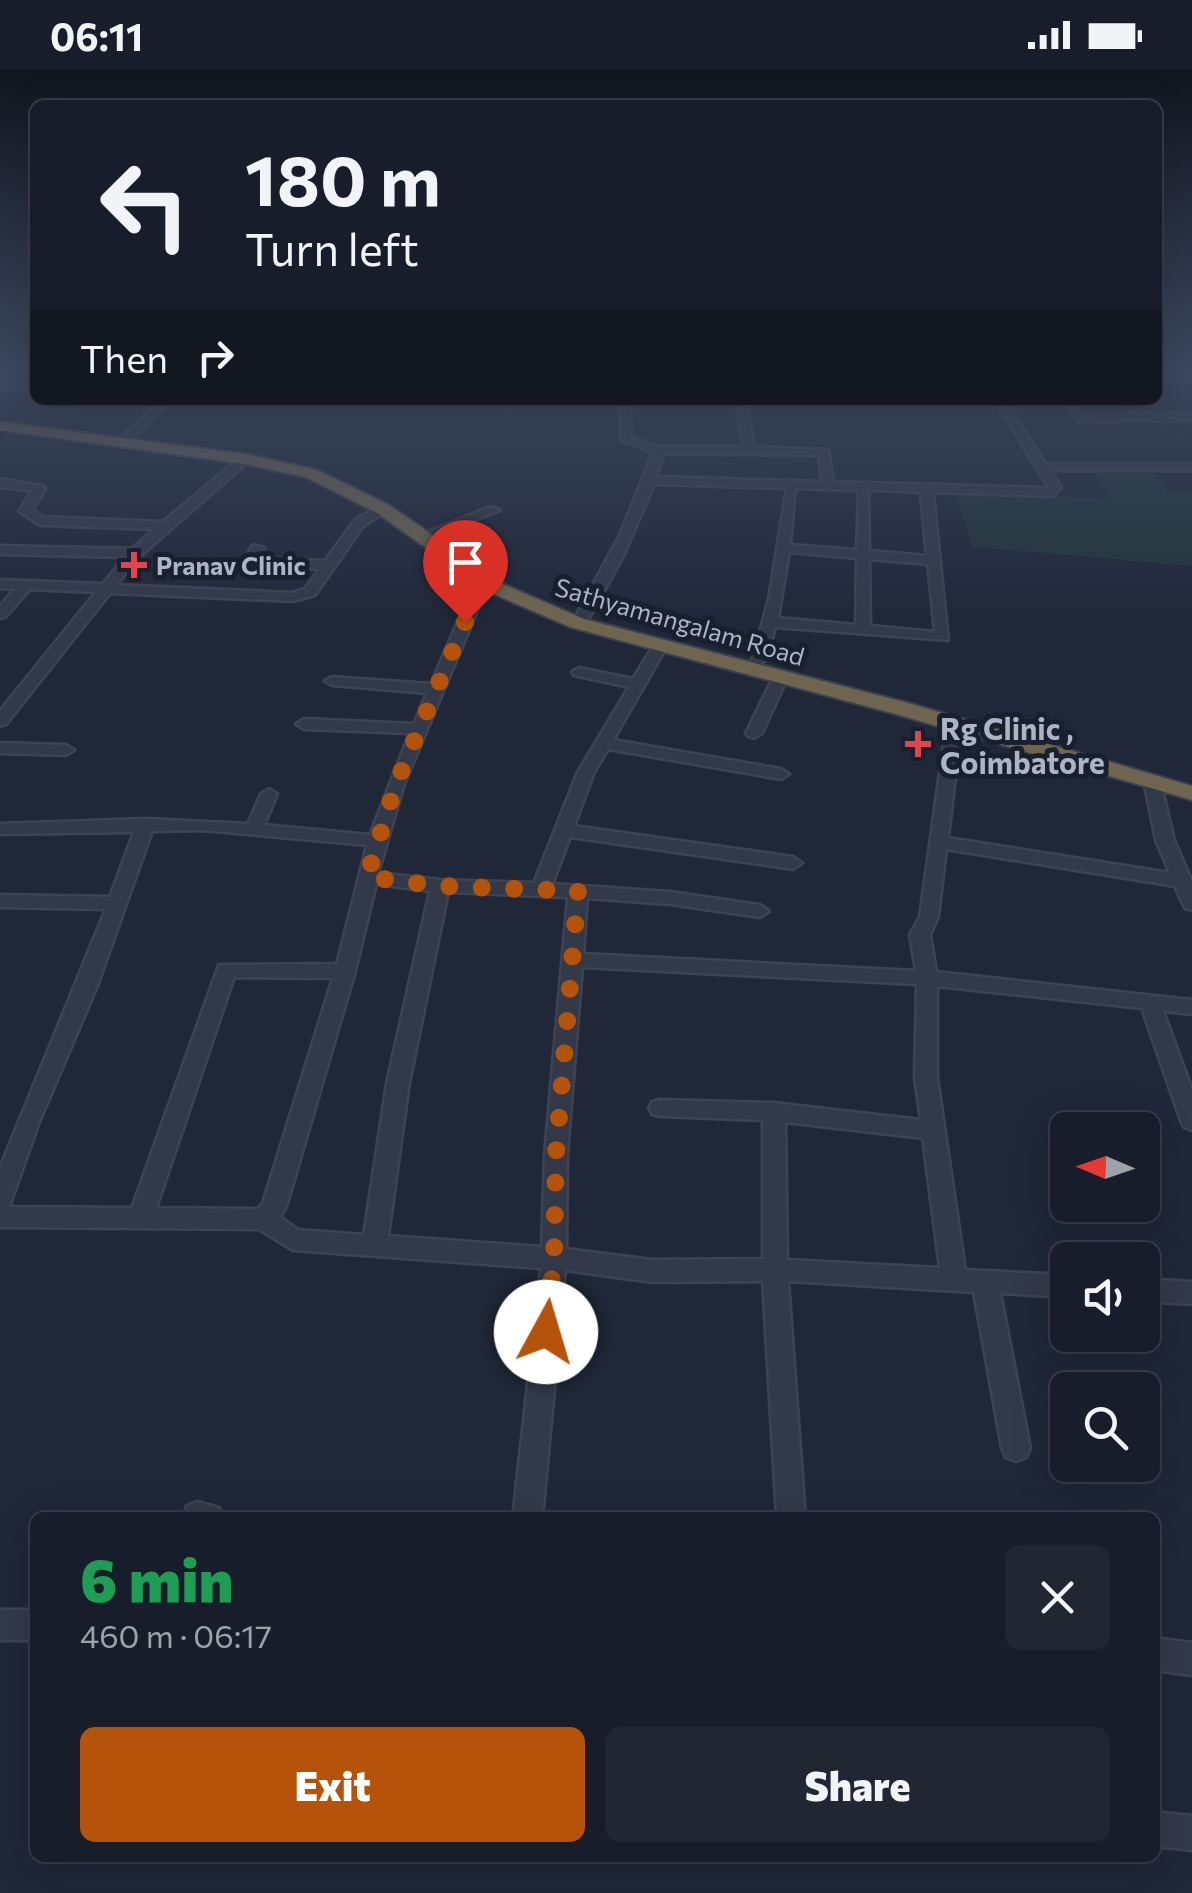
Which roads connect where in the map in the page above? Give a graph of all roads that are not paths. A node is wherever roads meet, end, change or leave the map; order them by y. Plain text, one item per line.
1 (179, 449) edge
2 (202, 449) edge
3 (656, 449) edge
4 (1033, 449) edge
5 (659, 450) junction
6 (749, 450) joint
7 (246, 459) junction
8 (1044, 466) junction
9 (1192, 467) edge
10 (650, 480) junction
11 (0, 483) edge
12 (828, 487) junction
13 (791, 490) dead end
14 (863, 492) dead end
15 (927, 494) dead end
16 (383, 509) junction
17 (494, 510) dead end
18 (163, 526) junction
19 (434, 532) junction
20 (258, 548) dead end
21 (783, 548) junction
22 (0, 550) edge
23 (135, 553) junction
24 (863, 554) junction
25 (932, 560) junction
26 (328, 565) junction
27 (483, 580) junction
28 (0, 584) edge
29 (26, 584) junction
30 (106, 588) junction
31 (0, 614) edge
32 (584, 616) junction
33 (770, 622) junction
34 (863, 630) junction
35 (660, 646) junction
36 (758, 660) junction
37 (579, 672) dead end
38 (781, 676) junction
39 (332, 681) dead end
40 (637, 684) junction
41 (437, 689) junction
42 (928, 710) junction
43 (0, 721) edge
44 (304, 724) dead end
45 (954, 724) junction
46 (420, 729) junction
47 (754, 733) dead end
48 (603, 743) junction
49 (0, 748) edge
50 (66, 750) dead end
51 (781, 774) dead end
52 (1192, 781) edge
53 (1152, 782) junction
54 (269, 794) dead end
55 (1192, 794) edge
56 (146, 824) junction
57 (255, 827) junction
58 (0, 828) edge
59 (561, 830) junction
60 (377, 841) junction
61 (939, 842) junction
62 (793, 863) dead end
63 (367, 877) junction
64 (440, 886) junction
65 (540, 891) junction
66 (578, 891) junction
67 (1188, 892) edge
68 (0, 902) edge
69 (117, 903) junction
70 (760, 911) dead end
71 (571, 960) junction
72 (345, 972) junction
73 (926, 978) junction
74 (1150, 1002) junction
75 (1192, 1007) edge
76 (660, 1108) dead end
77 (774, 1112) junction
78 (1192, 1121) edge
79 (932, 1130) junction
80 (0, 1201) edge
81 (0, 1217) edge
82 (141, 1217) junction
83 (264, 1219) junction
84 (375, 1243) junction
85 (554, 1258) junction
86 (775, 1270) junction
87 (954, 1279) junction
88 (985, 1282) junction
89 (1050, 1285) edge
90 (1160, 1291) edge
91 (1192, 1293) edge
92 (1016, 1448) dead end
93 (528, 1512) edge
94 (791, 1512) edge
95 (0, 1625) edge
96 (30, 1625) edge
97 (1160, 1655) edge
98 (1192, 1658) edge
99 (1160, 1830) edge
100 (1192, 1833) edge

1 - 7 highway, Sathyamangalam Road
2 - 19 highway
3 - 5 street
4 - 8 street
5 - 6 street
5 - 10 street
6 - 12 street
7 - 16 highway, Sathyamangalam Road
7 - 18 street
8 - 9 street
8 - 12 street
10 - 12 street
10 - 32 street
11 - 18 street
13 - 21 street
14 - 24 street
15 - 25 street
16 - 26 street
16 - 27 highway, Sathyamangalam Road
17 - 19 street
18 - 23 street
19 - 32 highway
20 - 26 street
21 - 24 street
21 - 33 street
22 - 23 street
23 - 30 street
24 - 25 street
24 - 34 street
25 - 34 street
26 - 30 street
27 - 35 highway, Sathyamangalam Road
27 - 41 street
28 - 29 street
29 - 30 street
29 - 31 street
30 - 43 street
32 - 36 highway
33 - 34 street
33 - 36 street
35 - 38 highway, Sathyamangalam Road
35 - 40 street
36 - 42 highway
37 - 40 street
38 - 42 highway, Sathyamangalam Road
38 - 47 street
39 - 41 street
40 - 48 street
41 - 46 street
42 - 45 highway, Sathyamangalam Road
42 - 52 highway
44 - 46 street
45 - 53 highway, Sathyamangalam Road
45 - 61 street
46 - 60 street
48 - 51 street
48 - 59 street
49 - 50 street
53 - 55 highway, Sathyamangalam Road
53 - 67 street
54 - 57 street
56 - 57 street
56 - 58 street
56 - 69 street
57 - 60 street
59 - 62 street
59 - 65 street
60 - 63 street
61 - 67 street
61 - 73 street
63 - 64 street
63 - 72 street
64 - 65 street
64 - 84 street
65 - 66 street
66 - 70 street
66 - 71 street
68 - 69 street
69 - 80 street
71 - 73 street
71 - 85 street
72 - 82 street
72 - 83 street
73 - 74 street
73 - 79 street
74 - 75 street
74 - 78 street
76 - 77 street
77 - 79 street
77 - 86 street
79 - 87 street
81 - 82 street
82 - 83 street
83 - 84 street
84 - 85 street
85 - 86 street
85 - 93 street
86 - 87 street
86 - 94 street
87 - 88 street
88 - 89 street
88 - 92 street
90 - 91 street
95 - 96 street
97 - 98 street
99 - 100 street

